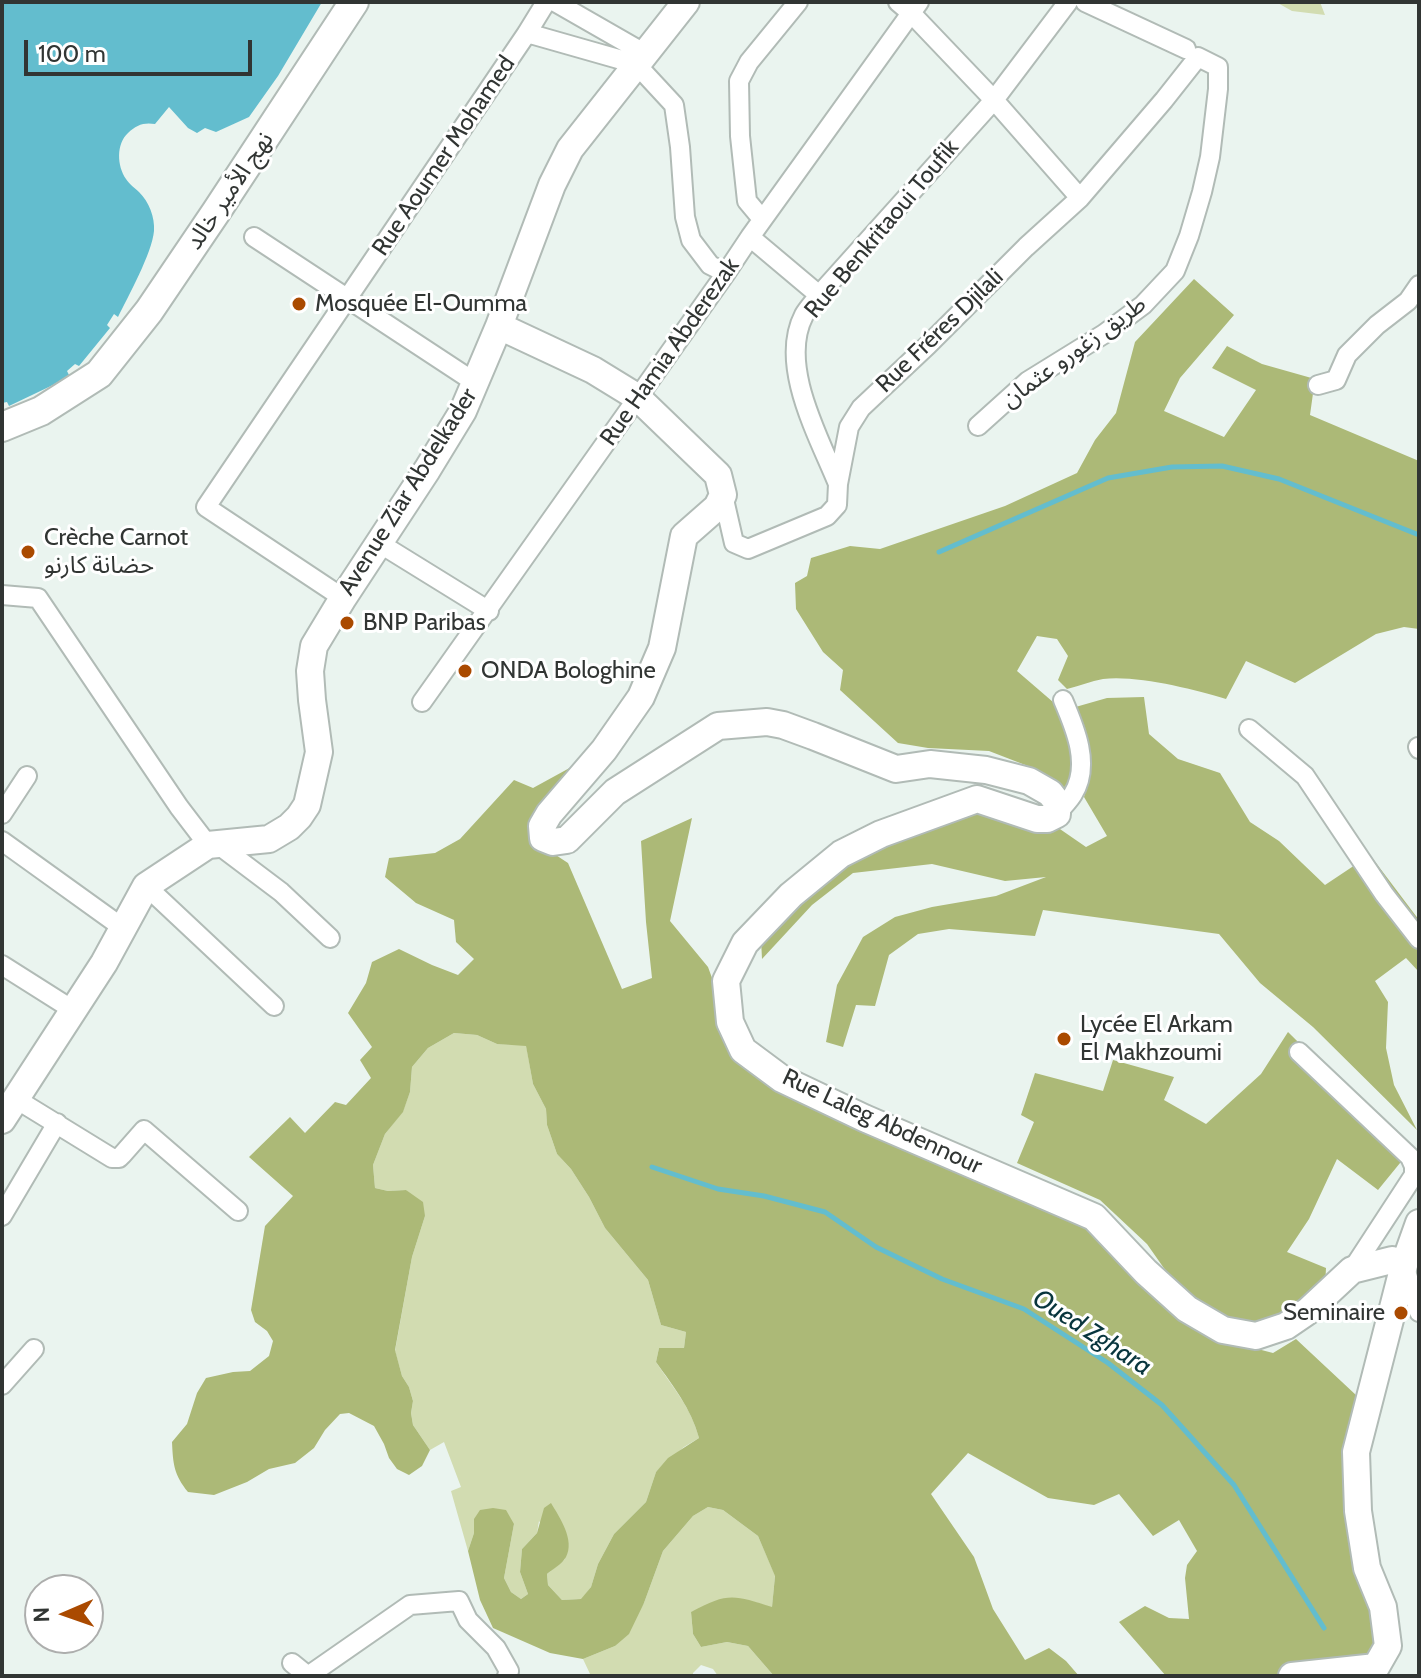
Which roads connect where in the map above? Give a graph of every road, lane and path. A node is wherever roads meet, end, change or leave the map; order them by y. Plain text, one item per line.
1 (354, 2) edge
2 (546, 2) edge
3 (555, 2) edge
4 (686, 2) edge
5 (798, 2) edge
6 (1068, 2) edge
7 (1085, 2) edge
8 (909, 6) edge
9 (527, 33) junction
10 (1192, 53) junction
11 (640, 58) junction
12 (994, 100) junction
13 (1080, 198) junction
14 (762, 219) junction
15 (254, 237) dead end
16 (750, 237) junction
17 (726, 273) junction
18 (1419, 285) edge
19 (819, 295) junction
20 (348, 298) junction
21 (499, 326) junction
22 (476, 383) junction
23 (1318, 385) dead end
24 (637, 397) junction
25 (978, 426) dead end
26 (2, 427) edge
27 (838, 484) junction
28 (723, 495) junction
29 (379, 543) junction
30 (2, 595) edge
31 (343, 598) junction
32 (489, 611) junction
33 (1063, 700) dead end
34 (422, 702) dead end
35 (1249, 729) dead end
36 (27, 776) dead end
37 (2, 814) edge
38 (1057, 814) junction
39 (2, 841) edge
40 (212, 844) junction
41 (146, 886) junction
42 (123, 928) junction
43 (330, 938) dead end
44 (1419, 939) edge
45 (2, 965) edge
46 (274, 1006) dead end
47 (73, 1010) junction
48 (1299, 1052) dead end
49 (9, 1099) edge
50 (57, 1123) junction
51 (238, 1211) dead end
52 (2, 1216) edge
53 (1419, 1223) edge
54 (1412, 1262) edge
55 (1352, 1270) junction
56 (1419, 1288) edge
57 (1419, 1312) edge
58 (34, 1349) dead end
59 (2, 1385) edge
60 (292, 1663) dead end
61 (507, 1676) edge
62 (1292, 1676) edge

1 - 26 main road, نهج الأمير خالد
2 - 9 street, Rue Aoumer Mohamed
3 - 11 street
4 - 11 street, Avenue Ziar Abdelkader
5 - 14 street
6 - 12 street, Rue Benkritaoui Toufik
7 - 10 street
8 - 12 street
8 - 14 street, Rue Hamia Abderezak
9 - 11 street
9 - 20 street, Rue Aoumer Mohamed
10 - 13 street, Rue Fréres Djilali
10 - 25 street, طريق زغورو عثمان
11 - 17 street
11 - 21 street, Avenue Ziar Abdelkader
12 - 13 street
12 - 19 street, Rue Benkritaoui Toufik
13 - 27 street, Rue Fréres Djilali
14 - 16 street, Rue Hamia Abderezak
15 - 20 street
16 - 17 street, Rue Hamia Abderezak
16 - 19 street
17 - 24 street, Rue Hamia Abderezak
18 - 23 street
19 - 27 street, Rue Benkritaoui Toufik
20 - 22 street
20 - 31 street, Rue Aoumer Mohamed
21 - 22 street, Avenue Ziar Abdelkader
21 - 24 street
22 - 29 street, Avenue Ziar Abdelkader
24 - 28 street
24 - 32 street, Rue Hamia Abderezak
27 - 28 street, Rue Fréres Djilali
28 - 38 street
29 - 31 street, Avenue Ziar Abdelkader
29 - 32 street
30 - 40 street
31 - 40 street, Avenue Ziar Abdelkader
32 - 34 street, Rue Hamia Abderezak
33 - 38 street
35 - 44 street
36 - 37 street
38 - 55 street, Rue Laleg Abdennour
39 - 42 street
40 - 41 street
40 - 43 street
41 - 42 street
41 - 46 street
42 - 47 street
45 - 47 street
47 - 49 street
48 - 55 street
49 - 50 street
50 - 51 street
50 - 52 street
53 - 54 street
54 - 55 street, Rue Laleg Abdennour
54 - 56 street
54 - 57 street
54 - 62 street
58 - 59 street
60 - 61 street

